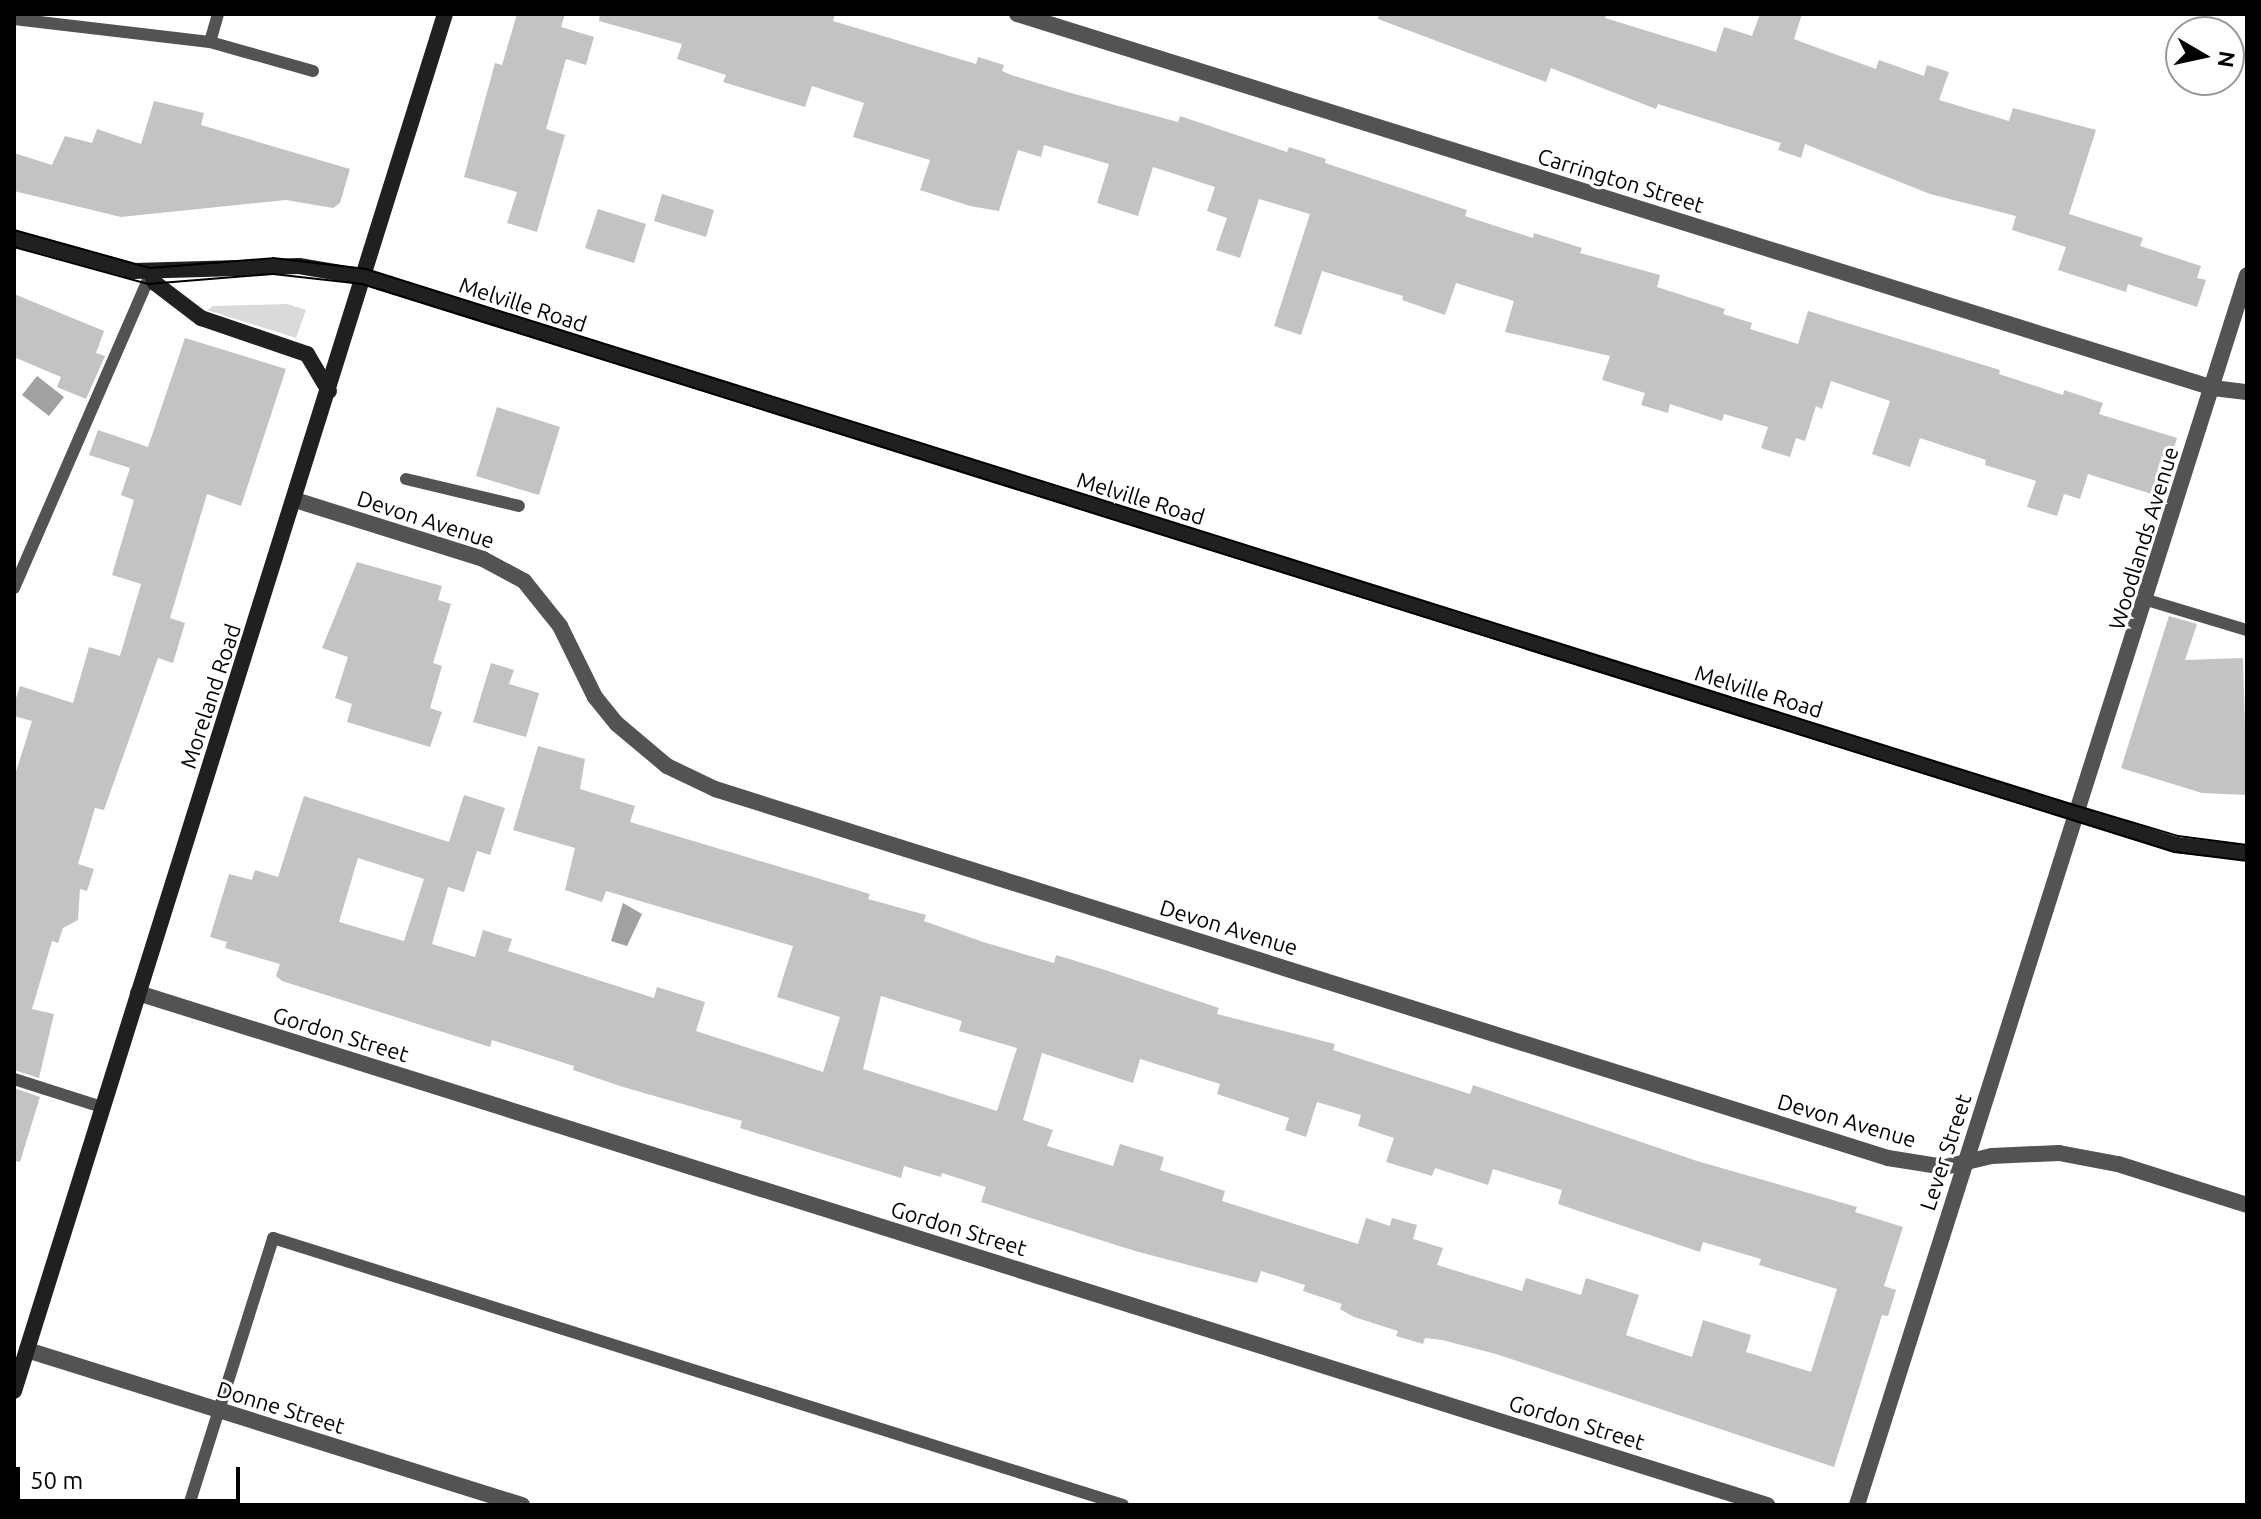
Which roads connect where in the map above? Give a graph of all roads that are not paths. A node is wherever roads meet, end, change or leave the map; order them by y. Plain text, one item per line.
1 (218, 14) edge
2 (445, 14) edge
3 (1017, 14) edge
4 (14, 19) edge
5 (210, 42) junction
6 (313, 71) dead end
7 (14, 238) edge
8 (151, 273) junction
9 (2247, 275) edge
10 (364, 277) junction
11 (2213, 388) junction
12 (329, 391) junction
13 (2247, 392) edge
14 (406, 479) dead end
15 (295, 500) junction
16 (519, 506) dead end
17 (14, 588) edge
18 (2147, 600) junction
19 (2247, 630) edge
20 (2078, 814) junction
21 (2247, 853) edge
22 (138, 993) junction
23 (14, 1079) edge
24 (102, 1107) junction
25 (1965, 1162) junction
26 (2247, 1205) edge
27 (27, 1350) junction
28 (14, 1391) edge
29 (219, 1411) junction
30 (189, 1505) edge
31 (522, 1505) edge
32 (1123, 1505) edge
33 (1767, 1505) edge
34 (1857, 1505) edge

1 - 5 lane
2 - 10 main road, Moreland Road
3 - 11 street, Carrington Street
4 - 5 lane
5 - 6 lane
7 - 8 main road, Melville Road
8 - 10 main road, Melville Road
8 - 12 main road
8 - 17 lane
9 - 11 street, Woodlands Avenue
10 - 12 main road, Moreland Road
10 - 20 main road, Melville Road
11 - 13 street, Carrington Street
11 - 18 street, Woodlands Avenue
12 - 15 main road, Moreland Road
14 - 16 lane
15 - 22 main road, Moreland Road
15 - 25 street, Devon Avenue
18 - 19 lane
18 - 20 street, Woodlands Avenue
20 - 21 main road, Melville Road
20 - 25 street, Lever Street
22 - 24 main road, Moreland Road
22 - 33 street, Gordon Street
23 - 24 lane
24 - 27 main road, Moreland Road
25 - 26 street, Devon Avenue
25 - 34 street, Lever Street
27 - 28 main road, Moreland Road
27 - 29 street, Donne Street
29 - 30 lane
29 - 31 street, Donne Street
29 - 32 lane

